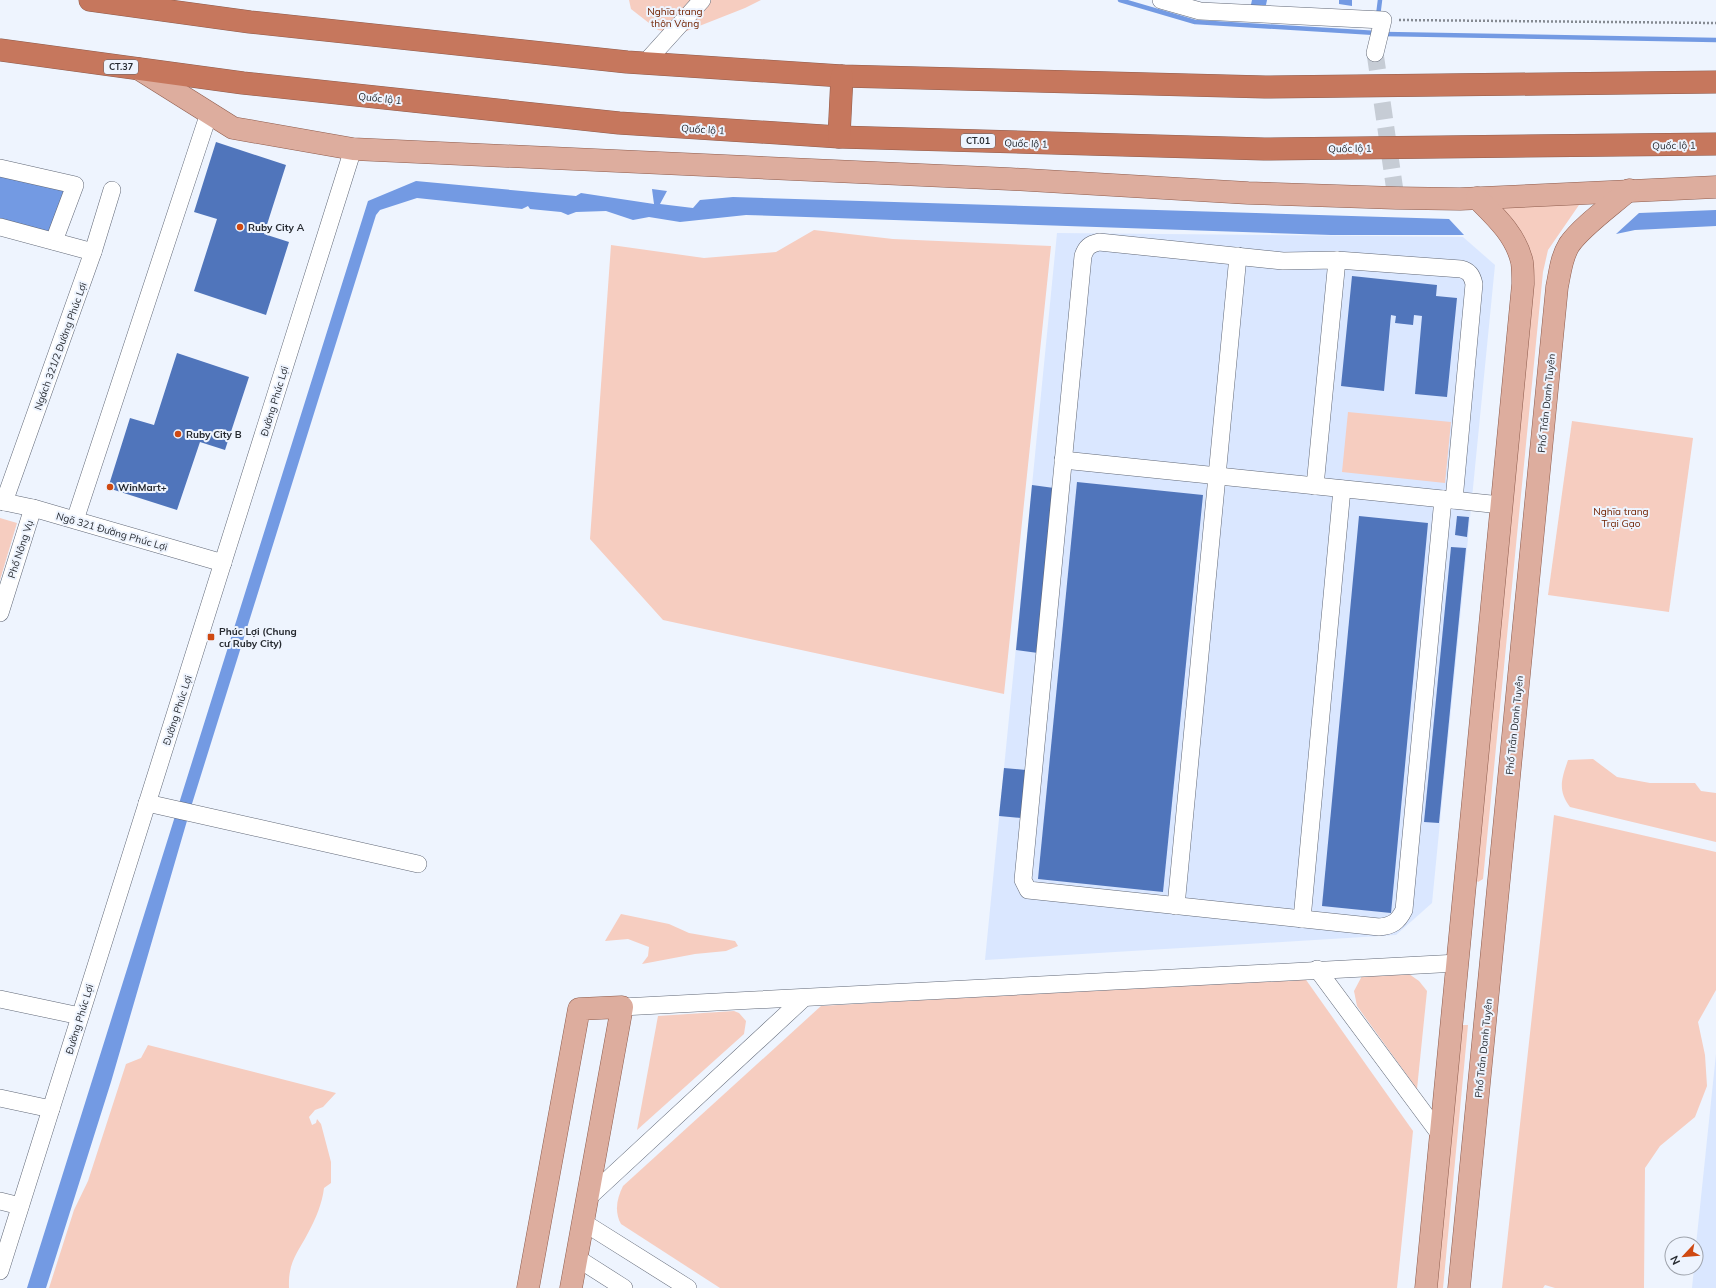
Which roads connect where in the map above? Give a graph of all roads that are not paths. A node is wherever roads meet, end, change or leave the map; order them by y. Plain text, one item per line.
1 (90, 0) edge
2 (702, 0) edge
3 (1161, 0) edge
4 (0, 50) edge
5 (1376, 54) tunnel mouth
6 (645, 63) junction
7 (139, 69) junction
8 (842, 76) junction
9 (1716, 82) edge
10 (243, 83) joint
11 (209, 113) junction
12 (839, 137) junction
13 (1716, 144) edge
14 (353, 149) junction
15 (0, 168) edge
16 (1716, 187) edge
17 (112, 190) dead end
18 (1629, 190) junction
19 (1477, 198) junction
20 (0, 226) edge
21 (54, 241) junction
22 (93, 252) junction
23 (1238, 256) junction
24 (1337, 260) junction
25 (1063, 460) junction
26 (1217, 476) junction
27 (1315, 486) junction
28 (1342, 489) junction
29 (1449, 500) junction
30 (2, 501) edge
31 (1501, 505) junction
32 (33, 508) junction
33 (75, 520) junction
34 (223, 563) junction
35 (0, 613) edge
36 (147, 803) junction
37 (418, 864) dead end
38 (1176, 906) junction
39 (1302, 919) junction
40 (1458, 963) junction
41 (1491, 964) junction
42 (1317, 969) junction
43 (804, 998) junction
44 (0, 999) edge
45 (622, 1007) junction
46 (80, 1016) junction
47 (0, 1098) edge
48 (51, 1109) junction
49 (1441, 1136) junction
50 (588, 1198) junction
51 (0, 1201) edge
52 (20, 1206) junction
53 (583, 1222) junction
54 (577, 1258) junction
55 (0, 1270) edge
56 (528, 1288) edge
57 (571, 1288) edge
58 (624, 1288) edge
59 (688, 1288) edge
60 (1426, 1288) edge
61 (1459, 1288) edge

1 - 6 highway
2 - 6 street
3 - 5 street
4 - 7 highway, CT.37
6 - 8 highway
7 - 10 highway, CT.37
7 - 11 main road
8 - 9 highway
8 - 12 highway
10 - 12 highway, Quốc lộ 1 / CT.01
11 - 14 main road
11 - 33 street
12 - 13 highway, Quốc lộ 1 / CT.01
14 - 19 main road
14 - 34 street, Đường Phúc Lợi
15 - 21 street
16 - 18 main road
17 - 22 street, Ngách 321/2 Đường Phúc Lợi
18 - 19 main road
18 - 41 main road, Phố Trần Danh Tuyên
19 - 31 main road
20 - 21 street
21 - 22 street
22 - 30 street, Ngách 321/2 Đường Phúc Lợi
23 - 24 street
23 - 25 street
23 - 26 street
24 - 27 street
24 - 29 street
25 - 26 street
25 - 38 street
26 - 27 street
26 - 38 street
27 - 28 street
28 - 29 street
28 - 39 street
29 - 31 street
29 - 39 street
30 - 32 street, Ngõ 321 Đường Phúc Lợi
31 - 40 main road
32 - 33 street, Ngõ 321 Đường Phúc Lợi
32 - 35 street, Phố Nông Vụ
33 - 34 street, Ngõ 321 Đường Phúc Lợi
34 - 36 street, Đường Phúc Lợi
36 - 37 street
36 - 46 street, Đường Phúc Lợi
38 - 39 street
40 - 41 main road
40 - 42 street
40 - 49 main road
41 - 61 main road, Phố Trần Danh Tuyên
42 - 43 street
42 - 49 street
43 - 45 street
43 - 50 street
44 - 46 street
45 - 50 main road
45 - 56 main road
46 - 48 street, Đường Phúc Lợi
47 - 48 street
48 - 52 street, Đường Phúc Lợi
49 - 60 main road
50 - 53 main road
51 - 52 street
52 - 55 street, Đường Phúc Lợi
53 - 54 main road
53 - 59 street
54 - 57 main road
54 - 58 street

